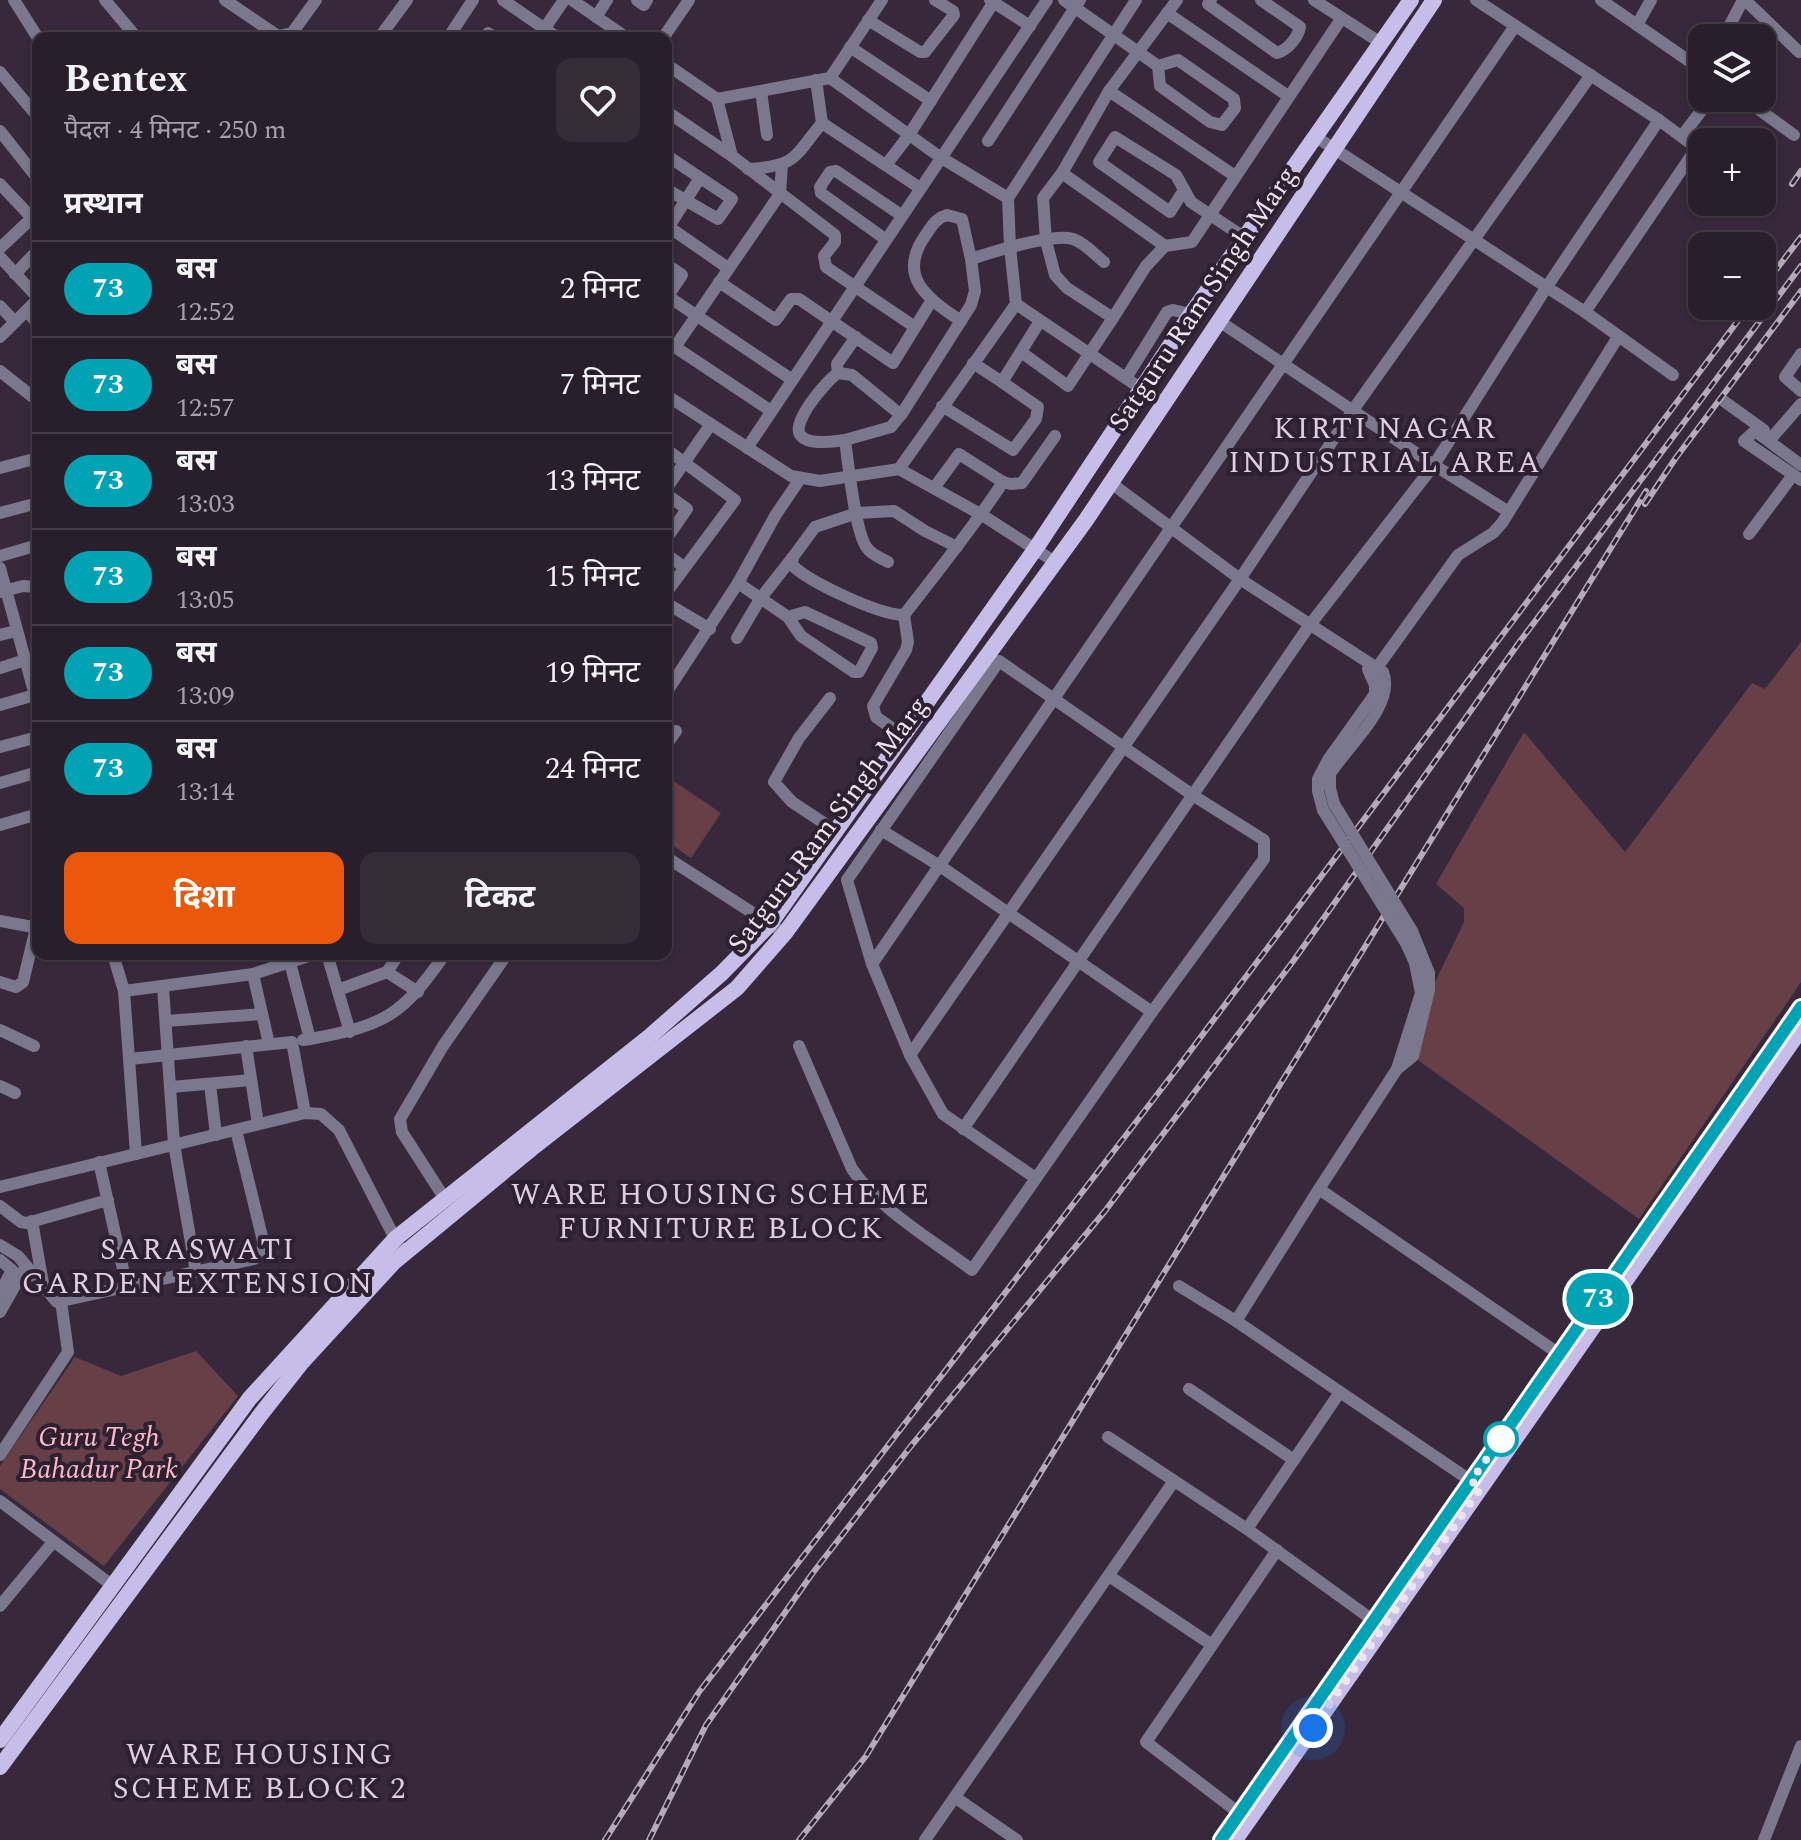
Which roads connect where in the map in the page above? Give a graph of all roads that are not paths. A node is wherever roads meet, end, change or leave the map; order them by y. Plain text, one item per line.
1 (14, 0) edge
2 (105, 0) edge
3 (225, 0) edge
4 (316, 0) edge
5 (407, 0) edge
6 (473, 0) edge
7 (503, 0) edge
8 (564, 0) edge
9 (572, 0) edge
10 (607, 0) edge
11 (637, 0) edge
12 (647, 0) edge
13 (689, 0) edge
14 (935, 0) edge
15 (1047, 0) edge
16 (1136, 0) edge
17 (1177, 0) edge
18 (1211, 0) edge
19 (1314, 0) edge
20 (1434, 0) edge
21 (1476, 0) edge
22 (1651, 0) edge
23 (1744, 0) edge
24 (993, 1) edge
25 (1265, 1) edge
26 (876, 2) edge
27 (1404, 2) edge
28 (1607, 2) edge
29 (1073, 3) edge
30 (1167, 13) junction
31 (596, 17) junction
32 (1341, 19) junction
33 (868, 20) junction
34 (1731, 24) edge
35 (1637, 25) junction
36 (1030, 26) junction
37 (1515, 26) junction
38 (34, 32) edge
39 (132, 32) edge
40 (272, 32) edge
41 (293, 32) edge
42 (383, 32) edge
43 (452, 32) edge
44 (540, 32) edge
45 (542, 32) edge
46 (618, 32) edge
47 (667, 32) edge
48 (1113, 33) junction
49 (1381, 43) junction
50 (850, 47) junction
51 (1139, 52) junction
52 (1799, 52) dead end
53 (1688, 60) edge
54 (1158, 66) junction
55 (672, 68) edge
56 (0, 72) edge
57 (1591, 75) junction
58 (830, 78) junction
59 (816, 80) junction
60 (761, 91) junction
61 (1109, 91) junction
62 (1288, 96) junction
63 (717, 99) junction
64 (931, 101) junction
65 (32, 110) edge
66 (1700, 112) edge
67 (1762, 112) edge
68 (672, 115) edge
69 (1659, 120) junction
70 (822, 123) junction
71 (0, 131) edge
72 (767, 135) dead end
73 (909, 135) junction
74 (1794, 135) dead end
75 (1682, 136) junction
76 (1316, 137) junction
77 (988, 141) dead end
78 (1688, 141) edge
79 (1335, 150) junction
80 (732, 156) junction
81 (940, 157) junction
82 (672, 159) edge
83 (1688, 161) edge
84 (782, 164) junction
85 (886, 165) junction
86 (748, 169) junction
87 (32, 171) edge
88 (1062, 173) junction
89 (1235, 176) junction
90 (700, 178) junction
91 (0, 184) edge
92 (920, 188) junction
93 (1184, 190) junction
94 (672, 192) edge
95 (1398, 193) junction
96 (780, 194) junction
97 (1008, 198) junction
98 (686, 200) junction
99 (901, 215) junction
100 (1209, 215) junction
101 (672, 221) edge
102 (672, 231) edge
103 (1245, 238) junction
104 (885, 239) junction
105 (1046, 241) junction
106 (1475, 242) junction
107 (1165, 246) junction
108 (1010, 247) junction
109 (0, 248) edge
110 (32, 256) edge
111 (0, 257) edge
112 (971, 259) junction
113 (1104, 262) dead end
114 (672, 268) edge
115 (728, 268) junction
116 (15, 274) junction
117 (719, 282) junction
118 (853, 286) junction
119 (1546, 288) junction
120 (672, 289) edge
121 (32, 292) edge
122 (672, 299) edge
123 (932, 300) junction
124 (1016, 304) junction
125 (0, 306) edge
126 (32, 306) edge
127 (27, 311) junction
128 (1585, 312) junction
129 (1191, 314) junction
130 (697, 315) junction
131 (32, 317) edge
132 (1113, 318) junction
133 (832, 319) junction
134 (961, 321) junction
135 (1040, 321) junction
136 (1219, 321) junction
137 (15, 322) junction
138 (915, 327) junction
139 (0, 337) edge
140 (856, 337) junction
141 (1618, 337) junction
142 (672, 342) edge
143 (672, 345) edge
144 (1021, 352) junction
145 (1089, 354) junction
146 (1801, 354) edge
147 (1283, 362) junction
148 (973, 363) junction
149 (0, 371) edge
150 (838, 373) junction
151 (1673, 375) dead end
152 (1126, 378) junction
153 (791, 379) junction
154 (1002, 382) junction
155 (1141, 389) junction
156 (1801, 391) edge
157 (32, 396) edge
158 (672, 399) edge
159 (1725, 402) dead end
160 (1164, 404) junction
161 (1801, 404) edge
162 (942, 406) junction
163 (1353, 410) junction
164 (771, 411) junction
165 (901, 415) junction
166 (711, 424) junction
167 (1055, 436) dead end
168 (1771, 439) junction
169 (845, 440) junction
170 (747, 448) junction
171 (672, 453) edge
172 (32, 460) edge
173 (684, 462) junction
174 (1434, 465) junction
175 (0, 468) edge
176 (899, 469) junction
177 (1798, 473) edge
178 (849, 476) junction
179 (800, 479) junction
180 (672, 482) edge
181 (1003, 482) junction
182 (1111, 483) junction
183 (934, 488) junction
184 (672, 497) edge
185 (32, 505) edge
186 (1509, 512) junction
187 (0, 513) edge
188 (857, 513) junction
189 (982, 515) junction
190 (1171, 528) junction
191 (672, 530) edge
192 (1749, 534) dead end
193 (32, 547) edge
194 (957, 547) junction
195 (1036, 548) junction
196 (0, 556) edge
197 (793, 557) junction
198 (672, 558) edge
199 (888, 562) dead end
200 (1055, 562) junction
201 (684, 567) junction
202 (0, 568) edge
203 (1240, 579) junction
204 (738, 583) junction
205 (672, 584) edge
206 (32, 587) edge
207 (3, 591) edge
208 (760, 599) junction
209 (672, 607) edge
210 (904, 615) junction
211 (788, 617) junction
212 (1309, 626) junction
213 (710, 629) junction
214 (16, 631) junction
215 (0, 635) edge
216 (737, 638) dead end
217 (994, 657) junction
218 (25, 660) junction
219 (0, 668) edge
220 (1371, 669) junction
221 (672, 684) edge
222 (32, 685) edge
223 (830, 698) dead end
224 (1055, 700) junction
225 (32, 701) edge
226 (0, 705) edge
227 (676, 731) dead end
228 (903, 736) junction
229 (672, 737) edge
230 (32, 739) edge
231 (0, 747) edge
232 (1125, 747) junction
233 (32, 774) edge
234 (0, 783) edge
235 (1194, 796) junction
236 (32, 816) edge
237 (0, 825) edge
238 (881, 830) junction
239 (836, 831) junction
240 (672, 861) edge
241 (940, 866) junction
242 (1008, 915) junction
243 (0, 921) edge
244 (770, 924) junction
245 (32, 927) edge
246 (785, 933) junction
247 (32, 947) edge
248 (115, 960) edge
249 (284, 960) edge
250 (290, 960) edge
251 (329, 960) edge
252 (395, 960) edge
253 (441, 960) edge
254 (503, 960) edge
255 (1078, 963) junction
256 (872, 964) junction
257 (387, 972) junction
258 (253, 974) junction
259 (0, 982) edge
260 (163, 987) junction
261 (338, 990) junction
262 (124, 991) junction
263 (418, 992) junction
264 (1801, 1007) edge
265 (1152, 1012) junction
266 (262, 1014) junction
267 (166, 1021) junction
268 (1801, 1029) edge
269 (0, 1030) edge
270 (350, 1032) junction
271 (310, 1039) junction
272 (292, 1042) junction
273 (269, 1044) junction
274 (34, 1046) dead end
275 (246, 1046) junction
276 (799, 1046) dead end
277 (169, 1055) junction
278 (910, 1055) junction
279 (130, 1059) junction
280 (251, 1080) junction
281 (210, 1084) junction
282 (0, 1086) edge
283 (171, 1087) junction
284 (15, 1093) dead end
285 (305, 1113) junction
286 (258, 1124) junction
287 (963, 1129) junction
288 (236, 1130) junction
289 (216, 1135) junction
290 (174, 1144) junction
291 (136, 1154) junction
292 (99, 1162) junction
293 (1034, 1177) junction
294 (0, 1187) edge
295 (1319, 1189) junction
296 (445, 1199) junction
297 (108, 1200) junction
298 (0, 1206) edge
299 (32, 1221) junction
300 (396, 1238) junction
301 (0, 1245) edge
302 (403, 1254) junction
303 (0, 1260) edge
304 (19, 1269) junction
305 (196, 1272) junction
306 (1179, 1286) dead end
307 (127, 1287) junction
308 (44, 1289) junction
309 (0, 1293) edge
310 (61, 1301) junction
311 (0, 1312) edge
312 (1236, 1321) junction
313 (1564, 1358) junction
314 (1189, 1389) dead end
315 (1340, 1392) junction
316 (1108, 1437) dead end
317 (0, 1455) edge
318 (1294, 1460) junction
319 (1174, 1481) junction
320 (1476, 1484) junction
321 (0, 1501) edge
322 (1247, 1529) junction
323 (53, 1542) junction
324 (1277, 1550) junction
325 (1109, 1576) junction
326 (113, 1586) junction
327 (0, 1606) edge
328 (1374, 1621) junction
329 (1212, 1645) junction
330 (0, 1740) edge
331 (1801, 1746) edge
332 (0, 1767) edge
333 (956, 1798) junction
334 (1237, 1826) edge
335 (925, 1840) edge
336 (1017, 1840) edge
337 (1221, 1840) edge
338 (1764, 1840) edge

1 - 38 street
2 - 39 street
3 - 40 street
4 - 41 street
5 - 42 street
6 - 43 street
7 - 44 street
8 - 45 street
9 - 31 street
10 - 31 street
11 - 12 street
13 - 47 street
14 - 33 street
15 - 36 street
16 - 48 street
17 - 30 street
18 - 25 street
19 - 32 street
20 - 79 main road, Satguru Ram Singh Marg
21 - 37 street
22 - 35 street
23 - 34 street
23 - 52 street
24 - 36 street
24 - 64 street
26 - 33 street
27 - 49 main road, Satguru Ram Singh Marg
28 - 35 street
29 - 48 street
29 - 77 street
30 - 51 street
30 - 62 street
31 - 46 street
32 - 49 street
32 - 62 street
33 - 50 street
35 - 53 street
36 - 81 street
37 - 57 street
37 - 95 street
48 - 51 street
48 - 97 street
49 - 76 main road, Satguru Ram Singh Marg
50 - 58 street
50 - 64 street
51 - 54 street
51 - 61 street
54 - 54 street
55 - 63 street
56 - 65 street
57 - 69 street
57 - 106 street
58 - 59 street
58 - 73 street
59 - 60 street
59 - 70 street
60 - 63 street
60 - 72 street
61 - 88 street
61 - 89 street
62 - 89 street
63 - 80 street
64 - 73 street
66 - 75 street
67 - 74 street
68 - 80 street
69 - 75 street
69 - 119 street
70 - 84 street
70 - 85 street
71 - 87 street
73 - 81 street
73 - 85 street
75 - 78 street
76 - 79 street
76 - 103 main road, Satguru Ram Singh Marg
79 - 95 street
79 - 136 main road, Satguru Ram Singh Marg
80 - 86 street
81 - 92 street
81 - 97 street
82 - 90 street
83 - 128 street
84 - 86 street
84 - 96 street
85 - 92 street
86 - 96 street
88 - 105 street
88 - 107 street
89 - 100 street
90 - 98 street
90 - 98 street
91 - 109 street
92 - 99 street
93 - 93 street
93 - 100 street
94 - 98 street
95 - 106 street
95 - 147 street
96 - 115 street
96 - 118 street
97 - 108 street
98 - 101 street
99 - 104 street
99 - 104 street
100 - 103 street
100 - 107 street
102 - 115 street
103 - 129 main road, Satguru Ram Singh Marg
104 - 118 street
105 - 108 street
105 - 113 street
105 - 132 street
106 - 119 street
106 - 163 street
107 - 132 street
108 - 112 street
108 - 124 street
110 - 116 street
111 - 116 street
112 - 123 street
112 - 134 street
114 - 120 street
115 - 117 street
116 - 121 street
117 - 130 street
117 - 133 street
118 - 133 street
118 - 138 street
119 - 128 street
119 - 174 street
122 - 130 street
123 - 134 street
123 - 138 street
124 - 135 street
124 - 148 street
125 - 137 street
126 - 127 street
127 - 131 street
127 - 137 street
128 - 141 street
129 - 152 street
129 - 155 main road, Satguru Ram Singh Marg
130 - 142 street
130 - 153 street
132 - 145 street
133 - 140 street
133 - 153 street
134 - 165 street
135 - 144 street
135 - 145 street
136 - 147 street
136 - 160 main road, Satguru Ram Singh Marg
137 - 139 street
138 - 140 street
140 - 150 street
141 - 151 street
141 - 186 street
143 - 164 street
144 - 145 street
144 - 154 street
145 - 152 street
146 - 156 street
147 - 163 street
147 - 190 street
148 - 154 street
148 - 162 street
149 - 157 street
150 - 165 street
150 - 169 street
152 - 155 street
153 - 164 street
154 - 162 street
155 - 160 street
155 - 195 main road, Satguru Ram Singh Marg
158 - 166 street
159 - 168 street
160 - 182 main road, Satguru Ram Singh Marg
161 - 168 street
162 - 176 street
163 - 174 street
163 - 203 street
164 - 170 street
165 - 169 street
166 - 170 street
166 - 173 street
167 - 181 street
168 - 177 street
168 - 177 street
169 - 178 street
170 - 179 street
171 - 173 street
172 - 175 street
173 - 180 street
173 - 201 street
174 - 186 street
174 - 212 street
176 - 178 street
176 - 183 street
177 - 192 street
178 - 179 street
178 - 188 street
179 - 204 street
181 - 183 street
181 - 189 street
182 - 190 street
182 - 200 main road, Satguru Ram Singh Marg
183 - 189 street
184 - 191 street
185 - 187 street
186 - 220 street
188 - 194 street
188 - 197 street
188 - 199 street
189 - 194 street
189 - 195 street
190 - 203 street
190 - 224 street
193 - 196 street
194 - 210 street
195 - 200 street
195 - 228 main road, Satguru Ram Singh Marg
197 - 208 street
197 - 210 street
198 - 201 street
200 - 217 main road, Satguru Ram Singh Marg
201 - 205 street
202 - 207 street
203 - 212 street
203 - 232 street
204 - 208 street
204 - 213 street
206 - 207 street
207 - 214 street
208 - 211 street
208 - 216 street
209 - 213 street
210 - 228 street
211 - 211 street
212 - 220 street
212 - 235 street
213 - 221 street
214 - 215 street
214 - 218 street
217 - 224 street
217 - 238 street
217 - 246 main road, Satguru Ram Singh Marg
218 - 219 street
218 - 222 street
220 - 295 street, bridge
223 - 239 street
224 - 232 street
224 - 241 street
225 - 226 street
227 - 229 street
228 - 239 main road, Satguru Ram Singh Marg
230 - 231 street
232 - 235 street
232 - 242 street
233 - 234 street
235 - 255 street
235 - 265 street
236 - 237 street
238 - 241 street
238 - 256 street
239 - 244 main road, Satguru Ram Singh Marg
240 - 244 street
241 - 242 street
241 - 256 street
242 - 255 street
242 - 278 street
243 - 245 street
244 - 246 street
244 - 296 main road, Satguru Ram Singh Marg
246 - 302 main road, Satguru Ram Singh Marg
247 - 259 street
248 - 262 street
249 - 258 street
250 - 271 street
251 - 261 street
252 - 257 street
253 - 263 street
254 - 296 street
255 - 265 street
255 - 287 street
256 - 278 street
257 - 261 street
257 - 263 street
258 - 260 street
258 - 266 street
260 - 262 street
260 - 267 street
261 - 270 street
262 - 279 street
263 - 270 street
264 - 313 main road
265 - 293 street
266 - 267 street
266 - 273 street
267 - 277 street
268 - 313 main road
269 - 274 street
270 - 271 street
271 - 272 street
272 - 273 street
272 - 285 street
273 - 275 street
275 - 277 street
275 - 280 street
276 - 293 street
277 - 279 street
277 - 283 street
278 - 287 street
279 - 291 street
280 - 281 street
280 - 286 street
281 - 283 street
281 - 289 street
282 - 284 street
283 - 290 street
285 - 286 street
285 - 300 street
286 - 288 street
287 - 293 street
288 - 289 street
288 - 305 street
289 - 290 street
290 - 291 street
290 - 305 street
291 - 292 street
292 - 294 street
292 - 297 street
295 - 312 street
295 - 313 street
296 - 300 main road, Satguru Ram Singh Marg
297 - 299 street
297 - 307 street
298 - 299 street
299 - 308 street
300 - 302 street
300 - 326 main road, Satguru Ram Singh Marg
301 - 304 street
302 - 332 main road, Satguru Ram Singh Marg
303 - 304 street
304 - 308 street
304 - 309 street
304 - 311 street
305 - 307 street
306 - 312 street
307 - 310 street
308 - 310 street
310 - 317 street
312 - 315 street
313 - 320 main road
314 - 318 street
315 - 318 street
315 - 320 street
316 - 319 street
318 - 322 street
319 - 322 street
319 - 325 street
320 - 328 main road
320 - 334 main road
321 - 323 street
322 - 324 street
323 - 326 street
323 - 327 street
324 - 328 street
324 - 329 street
325 - 329 street
325 - 333 street
326 - 330 main road, Satguru Ram Singh Marg
328 - 334 main road
329 - 334 street
331 - 338 street
333 - 335 street
333 - 336 street
334 - 337 main road

